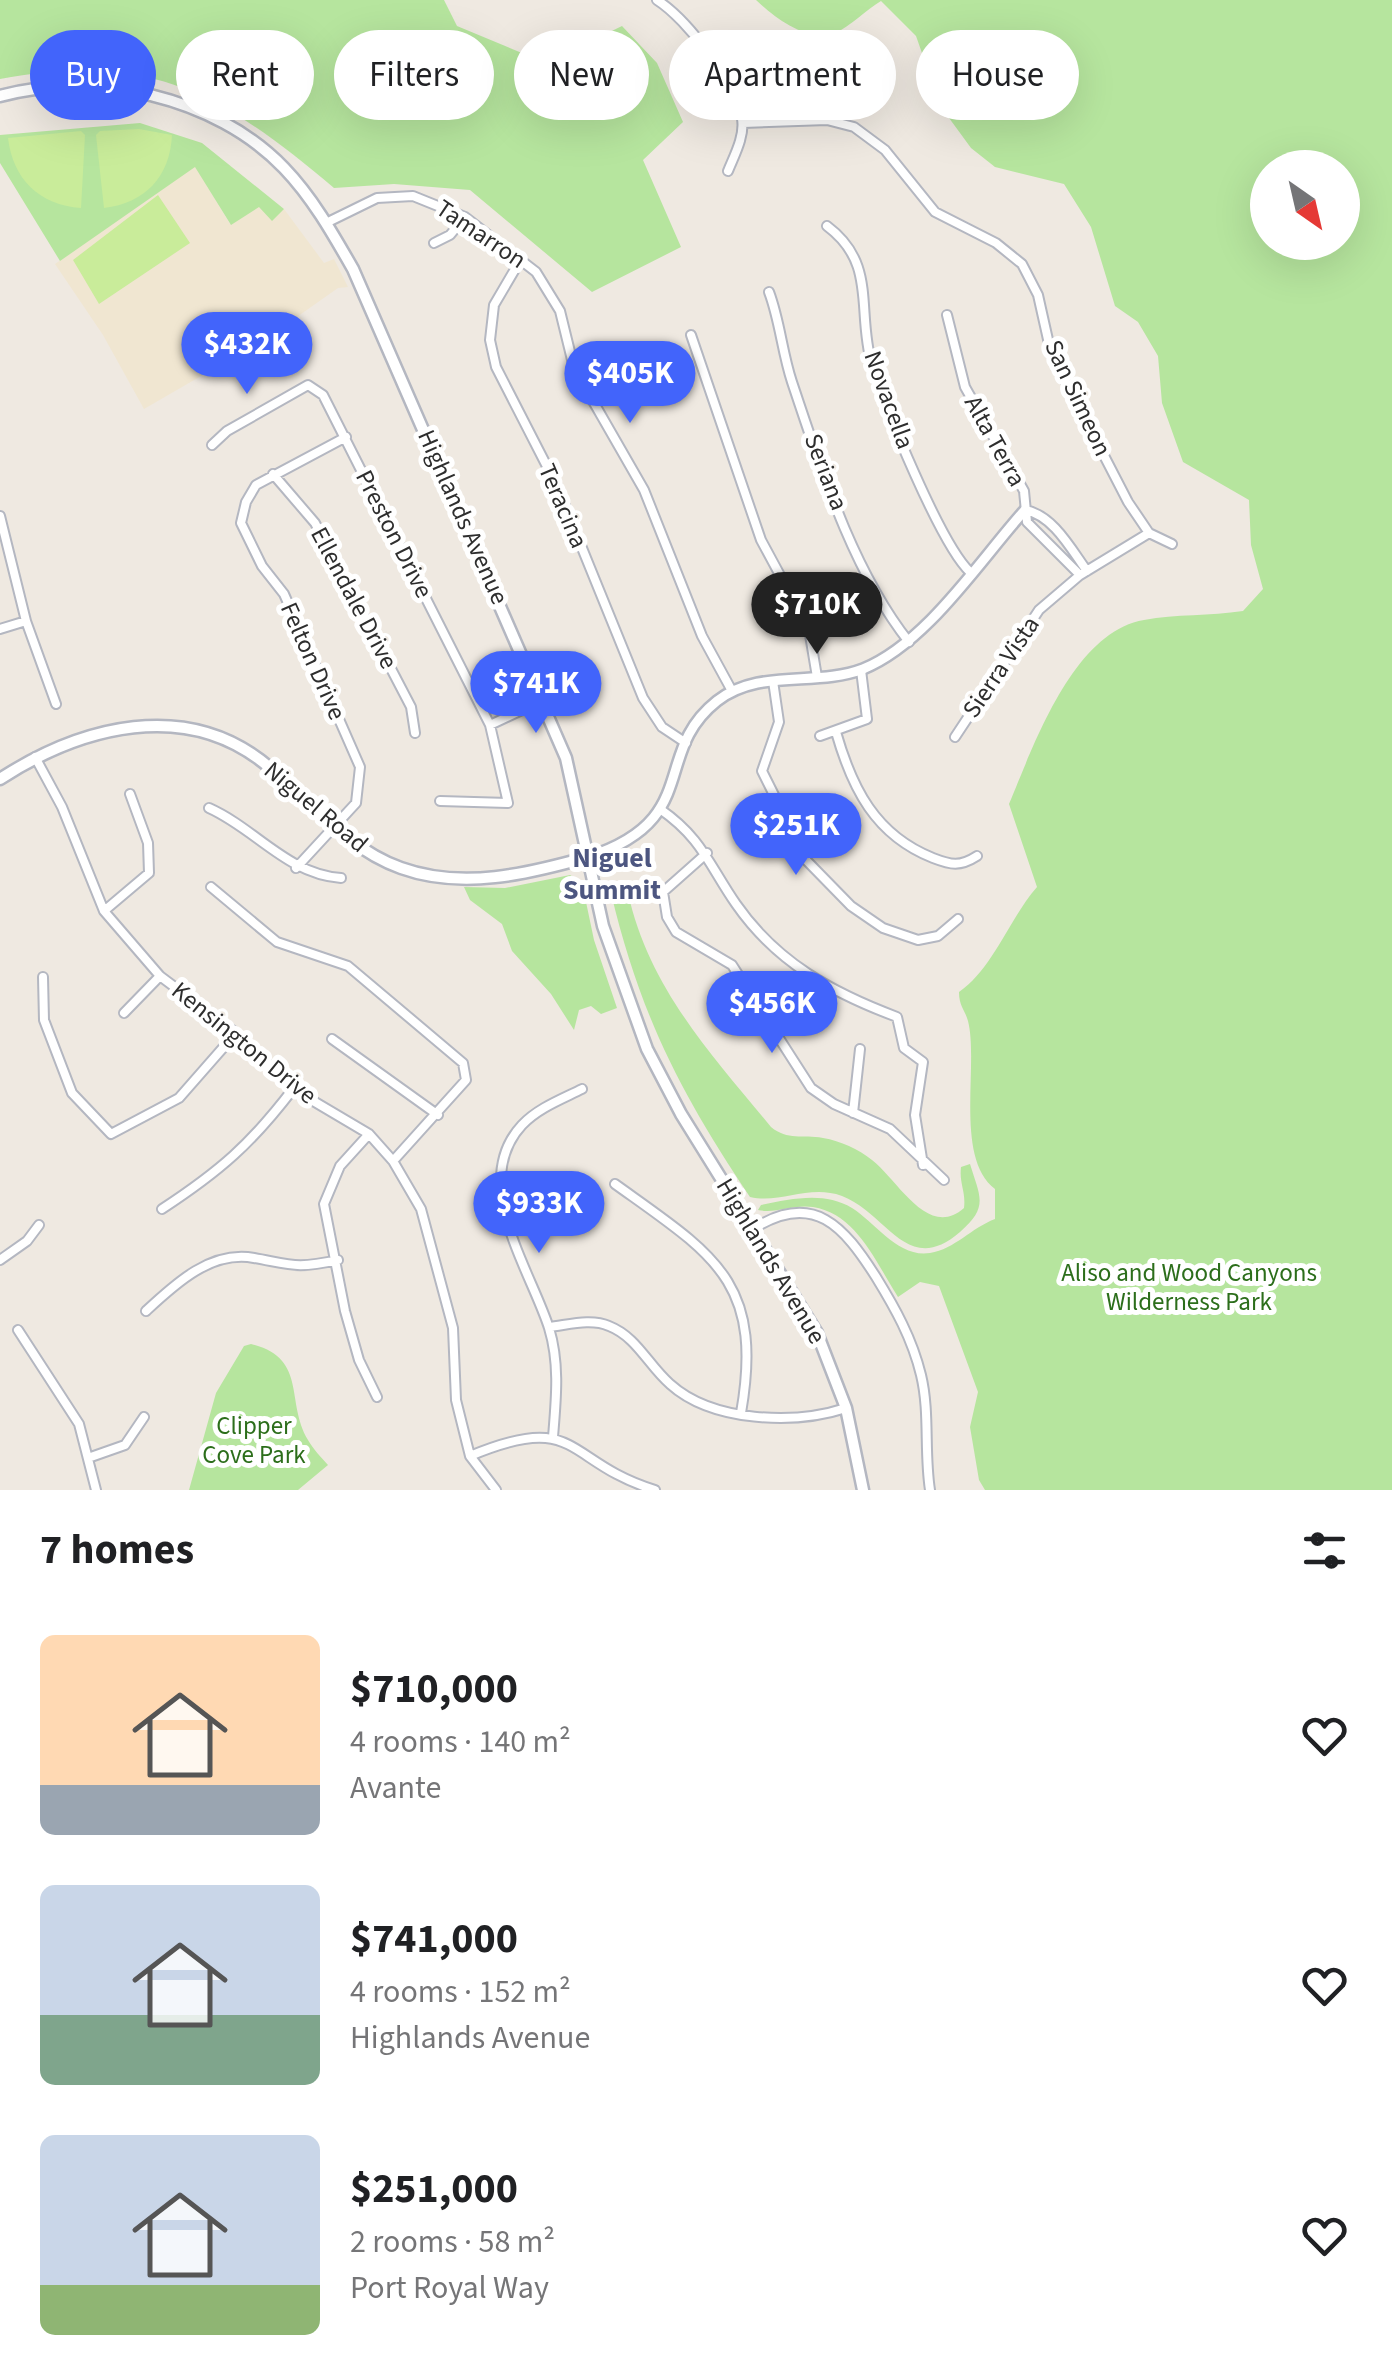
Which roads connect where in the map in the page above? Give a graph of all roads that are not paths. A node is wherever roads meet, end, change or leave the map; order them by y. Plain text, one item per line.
1 (657, 0) edge
2 (0, 96) edge
3 (744, 123) junction
4 (728, 172) dead end
5 (465, 217) junction
6 (326, 224) junction
7 (828, 226) dead end
8 (434, 243) dead end
9 (520, 259) junction
10 (769, 292) dead end
11 (947, 315) dead end
12 (691, 336) dead end
13 (346, 438) junction
14 (212, 444) dead end
15 (274, 474) junction
16 (1025, 510) junction
17 (0, 516) edge
18 (1149, 533) junction
19 (1172, 544) dead end
20 (970, 572) junction
21 (1084, 573) junction
22 (26, 621) junction
23 (0, 629) edge
24 (909, 642) junction
25 (861, 670) junction
26 (816, 676) junction
27 (773, 681) junction
28 (732, 690) junction
29 (543, 700) junction
30 (56, 704) dead end
31 (490, 724) junction
32 (836, 732) junction
33 (416, 734) dead end
34 (820, 736) dead end
35 (954, 738) dead end
36 (686, 742) junction
37 (35, 756) junction
38 (0, 780) edge
39 (130, 794) dead end
40 (440, 802) dead end
41 (209, 808) dead end
42 (660, 809) junction
43 (335, 827) junction
44 (707, 853) junction
45 (977, 856) dead end
46 (588, 857) junction
47 (296, 868) junction
48 (341, 878) dead end
49 (211, 887) dead end
50 (104, 912) junction
51 (958, 919) dead end
52 (160, 976) junction
53 (43, 978) dead end
54 (124, 1013) dead end
55 (236, 1033) junction
56 (332, 1039) dead end
57 (860, 1049) dead end
58 (582, 1088) dead end
59 (292, 1089) junction
60 (854, 1114) junction
61 (438, 1115) junction
62 (369, 1134) junction
63 (393, 1161) junction
64 (924, 1165) junction
65 (944, 1180) dead end
66 (615, 1184) dead end
67 (162, 1209) dead end
68 (40, 1225) dead end
69 (754, 1230) junction
70 (0, 1260) edge
71 (338, 1260) junction
72 (146, 1310) dead end
73 (549, 1328) junction
74 (18, 1330) dead end
75 (377, 1397) dead end
76 (846, 1408) junction
77 (740, 1413) junction
78 (144, 1417) dead end
79 (553, 1436) junction
80 (470, 1456) junction
81 (88, 1458) junction
82 (96, 1490) edge
83 (496, 1490) edge
84 (655, 1490) edge
85 (863, 1490) edge
86 (930, 1490) edge

1 - 3 street
2 - 6 main road, Highlands Avenue
3 - 4 street
3 - 18 street, San Simeon
5 - 6 street, Tamarron
5 - 8 street
5 - 9 street, Tamarron
6 - 29 main road, Highlands Avenue
7 - 20 street, Novacella
9 - 28 street, Tamarron
9 - 36 street, Teracina
10 - 24 street, Seriana
11 - 16 street, Alta Terra
12 - 26 street
13 - 14 street, Preston Drive
13 - 15 street, Felton Drive
13 - 31 street, Preston Drive
15 - 33 street, Ellendale Drive
15 - 43 street, Felton Drive
16 - 20 street
16 - 21 street, Alta Terra
16 - 21 street, Alta Terra
17 - 22 street
18 - 19 street
18 - 21 street, Sierra Vista
20 - 24 street
21 - 35 street, Sierra Vista
22 - 23 street
22 - 30 street
24 - 25 street
25 - 26 street
25 - 32 street
26 - 27 street
27 - 28 street
27 - 51 street
28 - 36 street, Niguel Road
29 - 31 street
29 - 46 main road, Highlands Avenue
31 - 40 street, Preston Drive
32 - 34 street
32 - 45 street
36 - 42 street, Niguel Road
37 - 38 main road, Niguel Road
37 - 43 main road, Niguel Road
37 - 50 street, Kensington Drive
39 - 50 street
41 - 47 street
42 - 44 street
42 - 46 street, Niguel Road
43 - 46 main road, Niguel Road
43 - 47 street, Felton Drive
44 - 60 street
44 - 64 street
46 - 69 main road, Highlands Avenue
47 - 48 street
49 - 61 street
50 - 52 street, Kensington Drive
52 - 54 street
52 - 55 street, Kensington Drive
53 - 55 street
55 - 59 street, Kensington Drive
56 - 61 street
57 - 60 street
58 - 73 street
59 - 62 street, Kensington Drive
59 - 67 street
60 - 64 street
61 - 63 street
62 - 63 street, Kensington Drive
62 - 71 street
63 - 80 street, Kensington Drive
64 - 65 street
66 - 77 street
68 - 70 street
69 - 76 main road, Highlands Avenue
69 - 86 street
71 - 72 street
71 - 75 street
73 - 77 street
73 - 79 street
74 - 81 street
76 - 77 street
76 - 85 main road, Highlands Avenue
78 - 81 street
79 - 80 street
79 - 84 street
80 - 83 street, Kensington Drive
81 - 82 street

